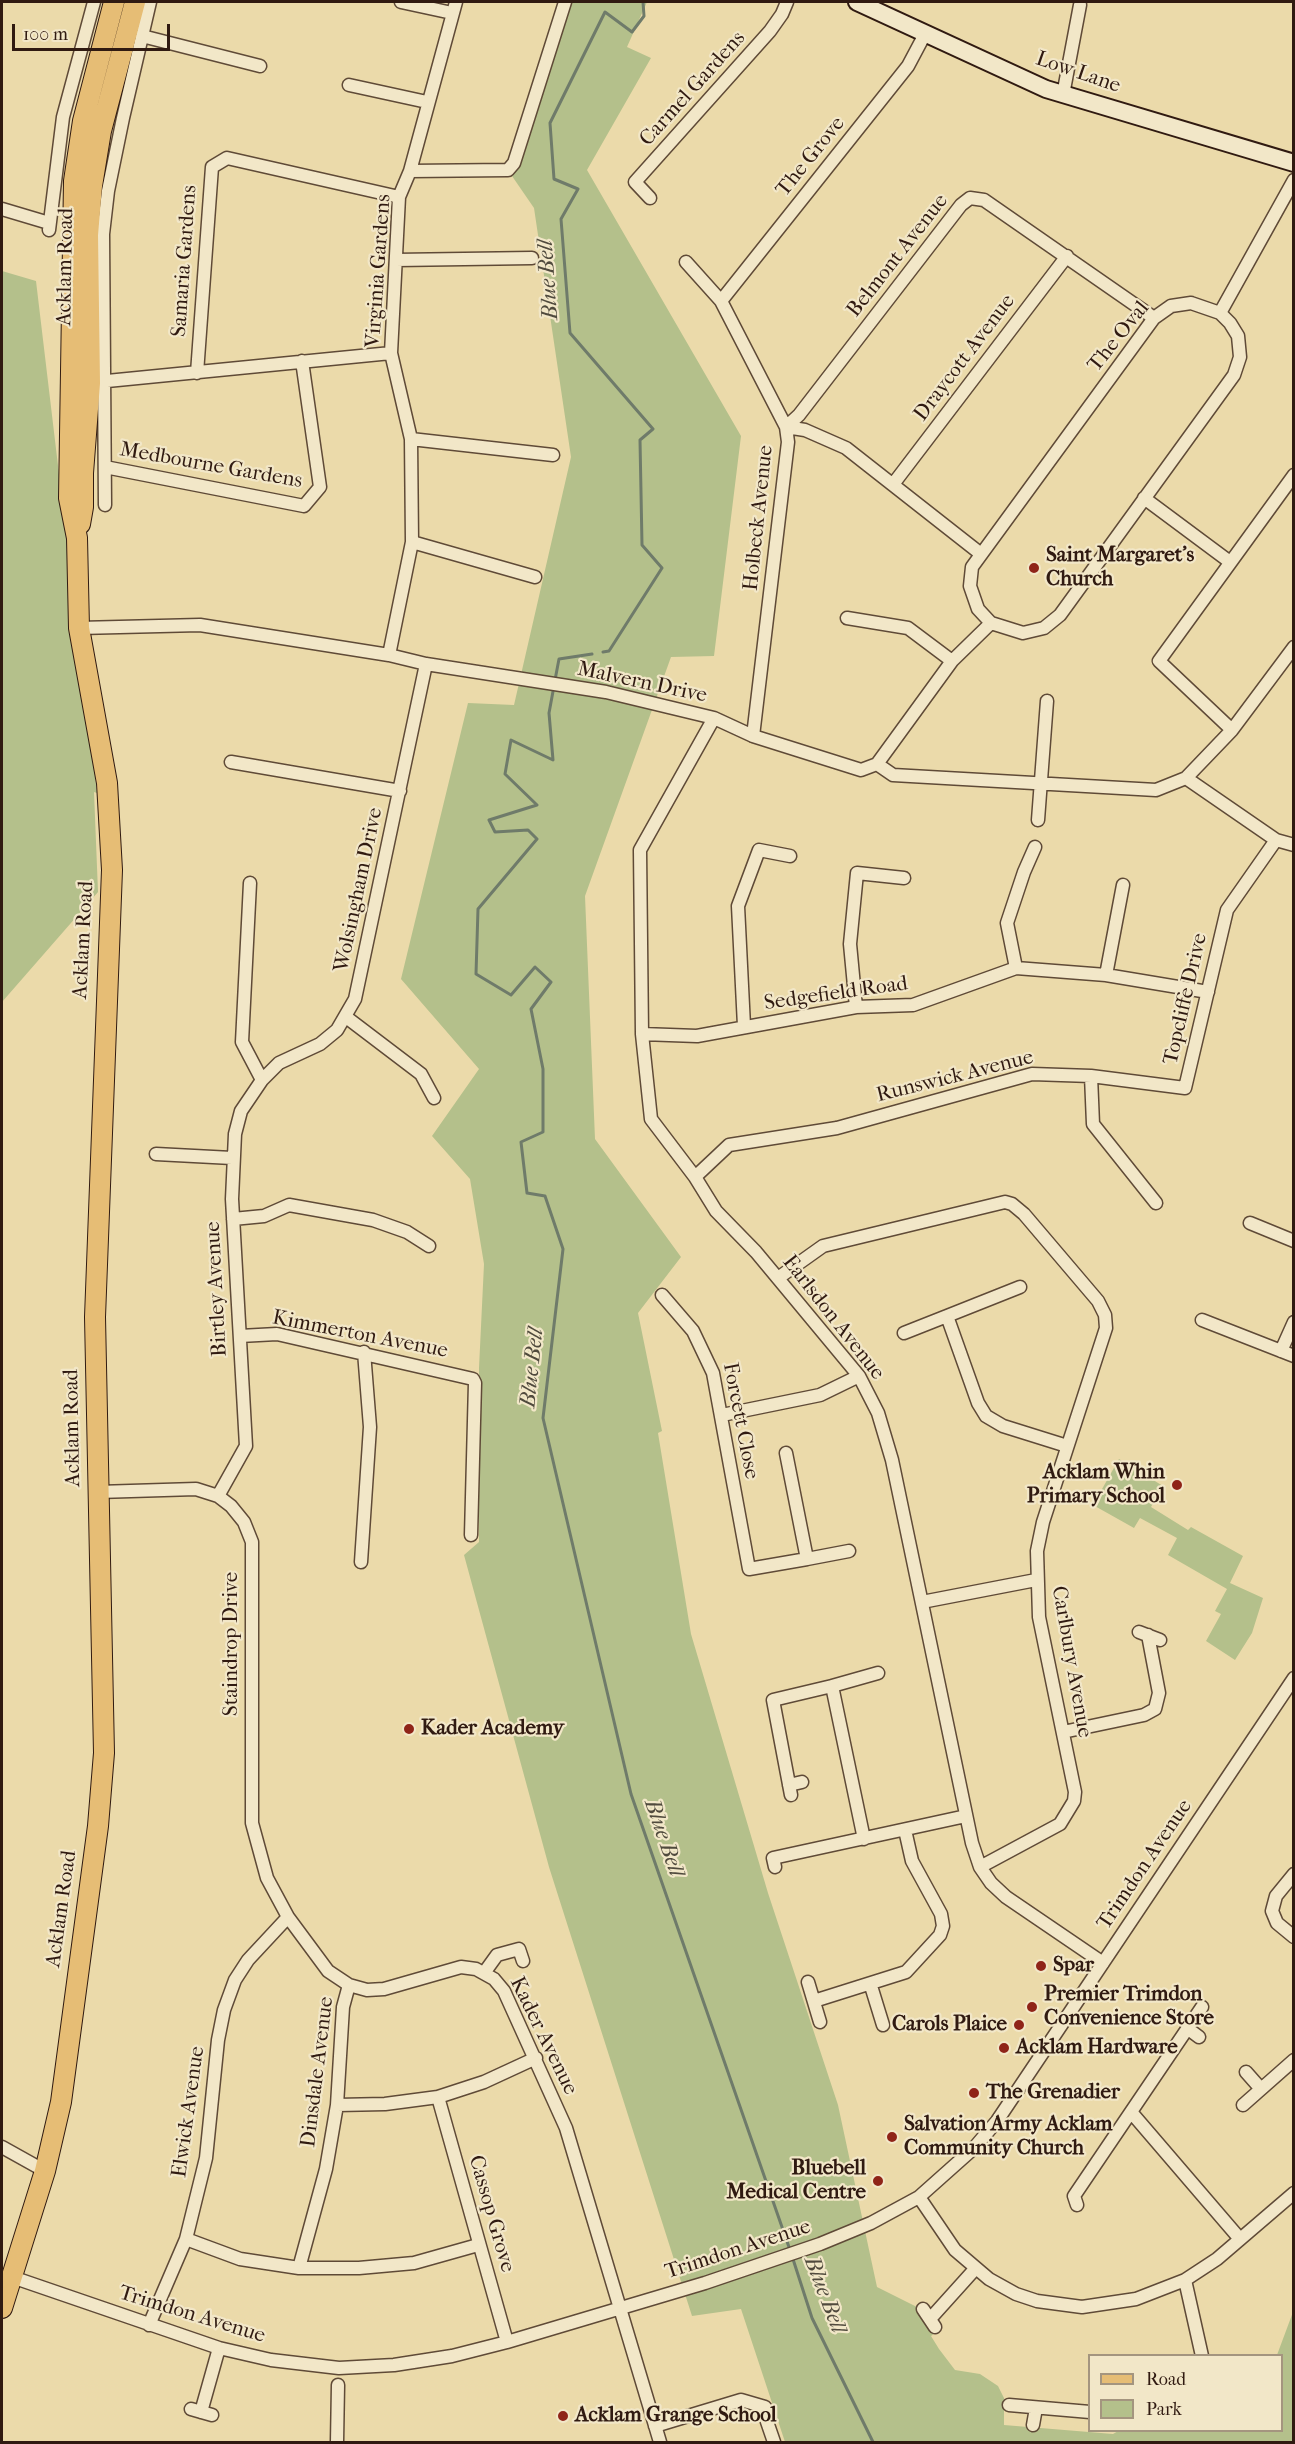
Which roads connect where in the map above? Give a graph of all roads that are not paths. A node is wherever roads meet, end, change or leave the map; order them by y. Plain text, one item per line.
1 (94, 2) edge
2 (114, 2) edge
3 (135, 2) edge
4 (150, 2) edge
5 (400, 2) edge
6 (565, 2) edge
7 (787, 2) edge
8 (857, 2) edge
9 (1080, 5) dead end
10 (454, 7) edge
11 (925, 34) junction
12 (142, 36) junction
13 (260, 66) dead end
14 (94, 75) junction
15 (349, 85) dead end
16 (1063, 95) junction
17 (427, 102) junction
18 (1293, 163) edge
19 (410, 171) junction
20 (1293, 180) edge
21 (399, 197) junction
22 (650, 198) dead end
23 (2, 208) edge
24 (1067, 256) junction
25 (532, 258) dead end
26 (396, 260) junction
27 (686, 262) dead end
28 (721, 301) junction
29 (1220, 313) junction
30 (1154, 318) junction
31 (391, 353) junction
32 (302, 361) junction
33 (197, 373) junction
34 (96, 382) junction
35 (786, 427) junction
36 (411, 439) junction
37 (553, 455) dead end
38 (105, 467) junction
39 (1293, 475) edge
40 (894, 483) junction
41 (1144, 498) junction
42 (105, 505) dead end
43 (77, 538) junction
44 (412, 542) junction
45 (981, 554) junction
46 (1230, 562) junction
47 (535, 577) dead end
48 (847, 618) dead end
49 (991, 623) junction
50 (80, 628) junction
51 (1293, 647) edge
52 (389, 654) junction
53 (952, 661) junction
54 (426, 664) junction
55 (1047, 701) dead end
56 (714, 718) junction
57 (1232, 730) junction
58 (753, 736) junction
59 (231, 762) dead end
60 (878, 764) junction
61 (1186, 778) junction
62 (1041, 785) junction
63 (400, 791) junction
64 (1038, 820) dead end
65 (1276, 840) junction
66 (1293, 845) edge
67 (1035, 847) dead end
68 (790, 856) dead end
69 (904, 878) dead end
70 (250, 884) dead end
71 (1123, 885) dead end
72 (1016, 968) junction
73 (1106, 975) junction
74 (1208, 992) junction
75 (856, 1007) junction
76 (346, 1017) junction
77 (744, 1026) junction
78 (642, 1034) junction
79 (1091, 1076) junction
80 (262, 1080) junction
81 (434, 1098) dead end
82 (156, 1154) dead end
83 (232, 1158) junction
84 (695, 1177) junction
85 (1156, 1203) dead end
86 (233, 1219) junction
87 (1250, 1223) dead end
88 (1293, 1241) edge
89 (429, 1246) dead end
90 (778, 1278) junction
91 (1020, 1287) dead end
92 (662, 1295) dead end
93 (947, 1316) junction
94 (1202, 1320) dead end
95 (1293, 1322) edge
96 (904, 1333) dead end
97 (240, 1336) junction
98 (1281, 1351) junction
99 (364, 1353) junction
100 (1293, 1356) edge
101 (859, 1376) junction
102 (723, 1415) junction
103 (1067, 1446) junction
104 (786, 1453) dead end
105 (98, 1492) junction
106 (218, 1496) junction
107 (471, 1535) dead end
108 (849, 1551) dead end
109 (807, 1559) junction
110 (361, 1562) dead end
111 (1036, 1580) junction
112 (922, 1602) junction
113 (1161, 1640) dead end
114 (878, 1673) dead end
115 (1293, 1678) edge
116 (832, 1686) junction
117 (1063, 1732) junction
118 (794, 1787) dead end
119 (966, 1816) junction
120 (905, 1830) junction
121 (864, 1839) junction
122 (773, 1858) dead end
123 (981, 1867) junction
124 (1293, 1875) edge
125 (288, 1917) junction
126 (1293, 1937) edge
127 (523, 1961) dead end
128 (1103, 1963) junction
129 (484, 1973) junction
130 (808, 1982) dead end
131 (349, 1985) junction
132 (871, 1986) junction
133 (814, 2001) junction
134 (1202, 2007) dead end
135 (820, 2022) dead end
136 (883, 2025) dead end
137 (1187, 2028) junction
138 (1199, 2037) dead end
139 (536, 2058) junction
140 (1293, 2060) edge
141 (1246, 2072) dead end
142 (1261, 2089) junction
143 (438, 2097) junction
144 (1243, 2105) dead end
145 (337, 2106) junction
146 (1131, 2112) junction
147 (2, 2147) edge
148 (45, 2171) junction
149 (1293, 2193) edge
150 (1072, 2197) dead end
151 (919, 2198) junction
152 (186, 2239) junction
153 (1240, 2240) junction
154 (478, 2245) junction
155 (299, 2268) junction
156 (975, 2269) junction
157 (12, 2277) junction
158 (1185, 2280) junction
159 (2, 2308) edge
160 (620, 2308) junction
161 (930, 2318) dead end
162 (149, 2325) junction
163 (507, 2342) junction
164 (219, 2348) junction
165 (1202, 2354) edge
166 (338, 2385) dead end
167 (1009, 2405) dead end
168 (1036, 2408) junction
169 (202, 2412) dead end
170 (1088, 2412) edge
171 (1033, 2425) dead end
172 (655, 2426) junction
173 (337, 2442) edge
174 (660, 2442) edge
175 (774, 2442) edge

1 - 14 street
2 - 14 main road, Acklam Road
3 - 14 main road, Acklam Road
4 - 12 street
5 - 10 street
6 - 19 street
7 - 22 street, Carmel Gardens
8 - 11 main road, Low Lane
9 - 16 street
10 - 17 street, Virginia Gardens
11 - 16 main road, Low Lane
11 - 28 street, The Grove
12 - 13 street
12 - 34 street
14 - 23 street
14 - 34 main road, Acklam Road
14 - 43 main road, Acklam Road
15 - 17 street
16 - 18 main road, Low Lane
17 - 19 street, Virginia Gardens
19 - 21 street, Virginia Gardens
20 - 29 street
21 - 26 street, Virginia Gardens
21 - 33 street, Samaria Gardens
24 - 30 street, Belmont Avenue
24 - 35 street, Belmont Avenue
24 - 40 street, Draycott Avenue
25 - 26 street
26 - 31 street, Virginia Gardens
27 - 28 street, Holbeck Avenue
28 - 35 street, Holbeck Avenue
29 - 30 street, The Oval
29 - 41 street
30 - 45 street, The Oval
31 - 32 street
31 - 36 street, Virginia Gardens
32 - 33 street
32 - 38 street, Medbourne Gardens
33 - 34 street
34 - 38 street
34 - 43 main road, Acklam Road
35 - 40 street
35 - 58 street, Holbeck Avenue
36 - 37 street
36 - 44 street, Virginia Gardens
38 - 42 street
39 - 46 street
40 - 45 street
41 - 46 street
41 - 49 street
43 - 50 main road, Acklam Road
44 - 47 street
44 - 52 street, Virginia Gardens
45 - 49 street, The Oval
46 - 57 street
48 - 53 street
49 - 53 street
50 - 52 street, Malvern Drive
50 - 105 main road, Acklam Road
51 - 57 street
52 - 54 street, Malvern Drive
53 - 60 street
54 - 56 street, Malvern Drive
54 - 63 street, Wolsingham Drive
55 - 62 street
56 - 58 street, Malvern Drive
56 - 78 street, Earlsdon Avenue
57 - 61 street
58 - 60 street, Malvern Drive
59 - 63 street
60 - 62 street, Malvern Drive
61 - 62 street, Malvern Drive
61 - 65 street
62 - 64 street
63 - 76 street, Wolsingham Drive
65 - 66 street
65 - 74 street, Topcliffe Drive
67 - 72 street
68 - 77 street
69 - 75 street
70 - 80 street
71 - 73 street
72 - 73 street, Sedgefield Road
72 - 75 street, Sedgefield Road
73 - 74 street, Sedgefield Road
74 - 79 street, Topcliffe Drive
75 - 77 street, Sedgefield Road
76 - 80 street, Wolsingham Drive
76 - 81 street
77 - 78 street, Sedgefield Road
78 - 84 street, Earlsdon Avenue
79 - 84 street, Runswick Avenue
79 - 85 street
80 - 83 street, Birtley Avenue
82 - 83 street
83 - 86 street, Birtley Avenue
84 - 90 street, Earlsdon Avenue
86 - 89 street
86 - 97 street, Birtley Avenue
87 - 88 street
90 - 101 street, Earlsdon Avenue
90 - 103 street, Carlbury Avenue
91 - 93 street
92 - 102 street, Forcett Close
93 - 96 street
93 - 103 street
94 - 98 street
95 - 98 street
97 - 99 street, Kimmerton Avenue
97 - 106 street, Birtley Avenue
98 - 100 street
99 - 107 street, Kimmerton Avenue
99 - 110 street
101 - 102 street
101 - 112 street, Earlsdon Avenue
102 - 109 street, Forcett Close
103 - 111 street, Carlbury Avenue
104 - 109 street
105 - 106 street
105 - 148 main road, Acklam Road
106 - 125 street, Staindrop Drive
108 - 109 street
111 - 112 street
111 - 117 street, Carlbury Avenue
112 - 119 street, Earlsdon Avenue
113 - 117 street
114 - 116 street
115 - 128 street, Trimdon Avenue
116 - 118 street
116 - 121 street
117 - 123 street, Carlbury Avenue
119 - 120 street
119 - 123 street, Earlsdon Avenue
120 - 121 street
120 - 132 street
121 - 122 street
123 - 128 street, Earlsdon Avenue
124 - 126 street
125 - 131 street, Kader Avenue
125 - 152 street, Elwick Avenue
127 - 129 street
128 - 151 street, Trimdon Avenue
129 - 131 street, Kader Avenue
129 - 139 street, Kader Avenue
130 - 133 street
131 - 145 street, Dinsdale Avenue
132 - 133 street
132 - 136 street
133 - 135 street
134 - 137 street
137 - 138 street
137 - 146 street
139 - 143 street
139 - 160 street, Kader Avenue
140 - 142 street
141 - 142 street
142 - 144 street
143 - 145 street
143 - 154 street, Cassop Grove
145 - 155 street, Dinsdale Avenue
146 - 150 street
146 - 153 street
147 - 148 street
148 - 157 main road, Acklam Road
149 - 153 street
151 - 156 street
151 - 160 street, Trimdon Avenue
152 - 155 street
152 - 162 street, Elwick Avenue
153 - 158 street
154 - 155 street
154 - 163 street, Cassop Grove
156 - 158 street
156 - 161 street
157 - 159 main road, Acklam Road
157 - 162 street, Trimdon Avenue
158 - 165 street
160 - 163 street, Trimdon Avenue
160 - 172 street, Kader Avenue
162 - 164 street, Trimdon Avenue
163 - 164 street, Trimdon Avenue
164 - 169 street
166 - 173 street
167 - 168 street
168 - 170 street
168 - 171 street
172 - 174 street, Kader Avenue
172 - 175 street

